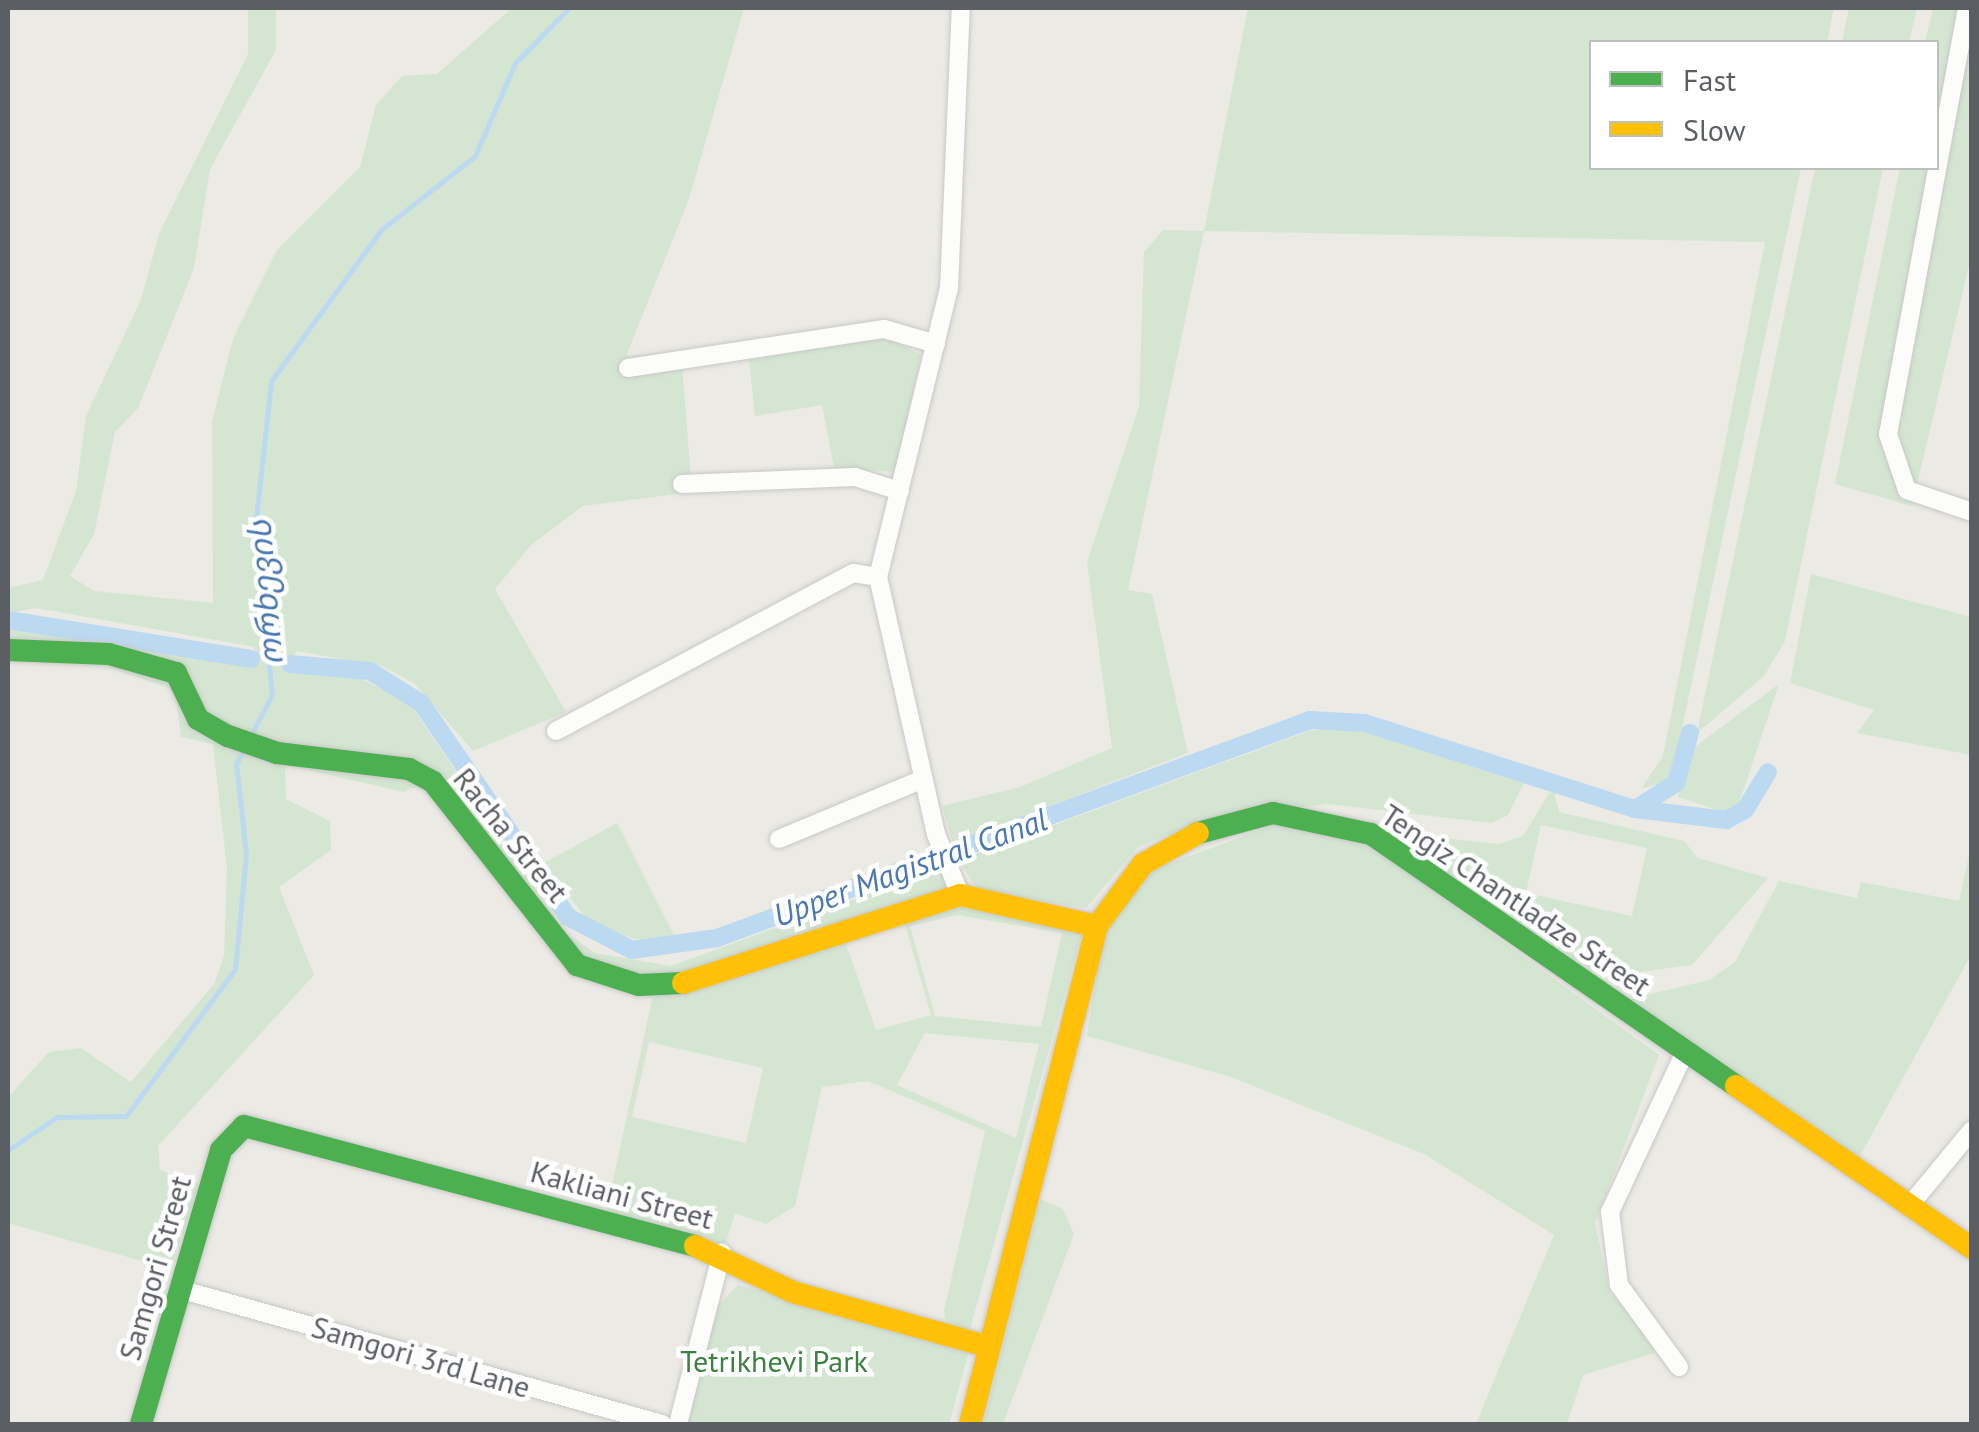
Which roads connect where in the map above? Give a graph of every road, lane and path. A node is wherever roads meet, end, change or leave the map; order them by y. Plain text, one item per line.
1 (1967, 8) edge
2 (964, 9) edge
3 (1939, 159) edge
4 (1937, 170) edge
5 (936, 344) junction
6 (628, 368) dead end
7 (682, 484) dead end
8 (900, 490) junction
9 (1972, 512) edge
10 (878, 577) junction
11 (8, 650) edge
12 (556, 731) dead end
13 (923, 779) junction
14 (780, 840) dead end
15 (960, 895) junction
16 (1097, 926) junction
17 (1685, 1052) junction
18 (1972, 1130) edge
19 (234, 1131) joint
20 (1910, 1206) junction
21 (1972, 1248) edge
22 (722, 1253) junction
23 (179, 1289) junction
24 (987, 1346) junction
25 (1679, 1366) dead end
26 (141, 1424) edge
27 (662, 1424) edge
28 (678, 1424) edge
29 (970, 1424) edge

1 - 3 street
2 - 5 street
4 - 9 street
5 - 6 street
5 - 8 street
7 - 8 street
8 - 10 street
10 - 12 street
10 - 13 street
11 - 15 street, Racha Street
13 - 14 street
13 - 15 street
15 - 16 street
16 - 17 street, Tengiz Chantladze Street
16 - 24 street, Tengiz Chantladze Street
17 - 20 street, Tengiz Chantladze Street
17 - 25 street
18 - 20 street
19 - 22 street, Kakliani Street
19 - 23 street, Samgori Street
20 - 21 street, Tengiz Chantladze Street
22 - 24 street, Kakliani Street
22 - 28 street
23 - 26 street, Samgori Street
23 - 27 street, Samgori 3rd Lane
24 - 29 street, Tengiz Chantladze Street

